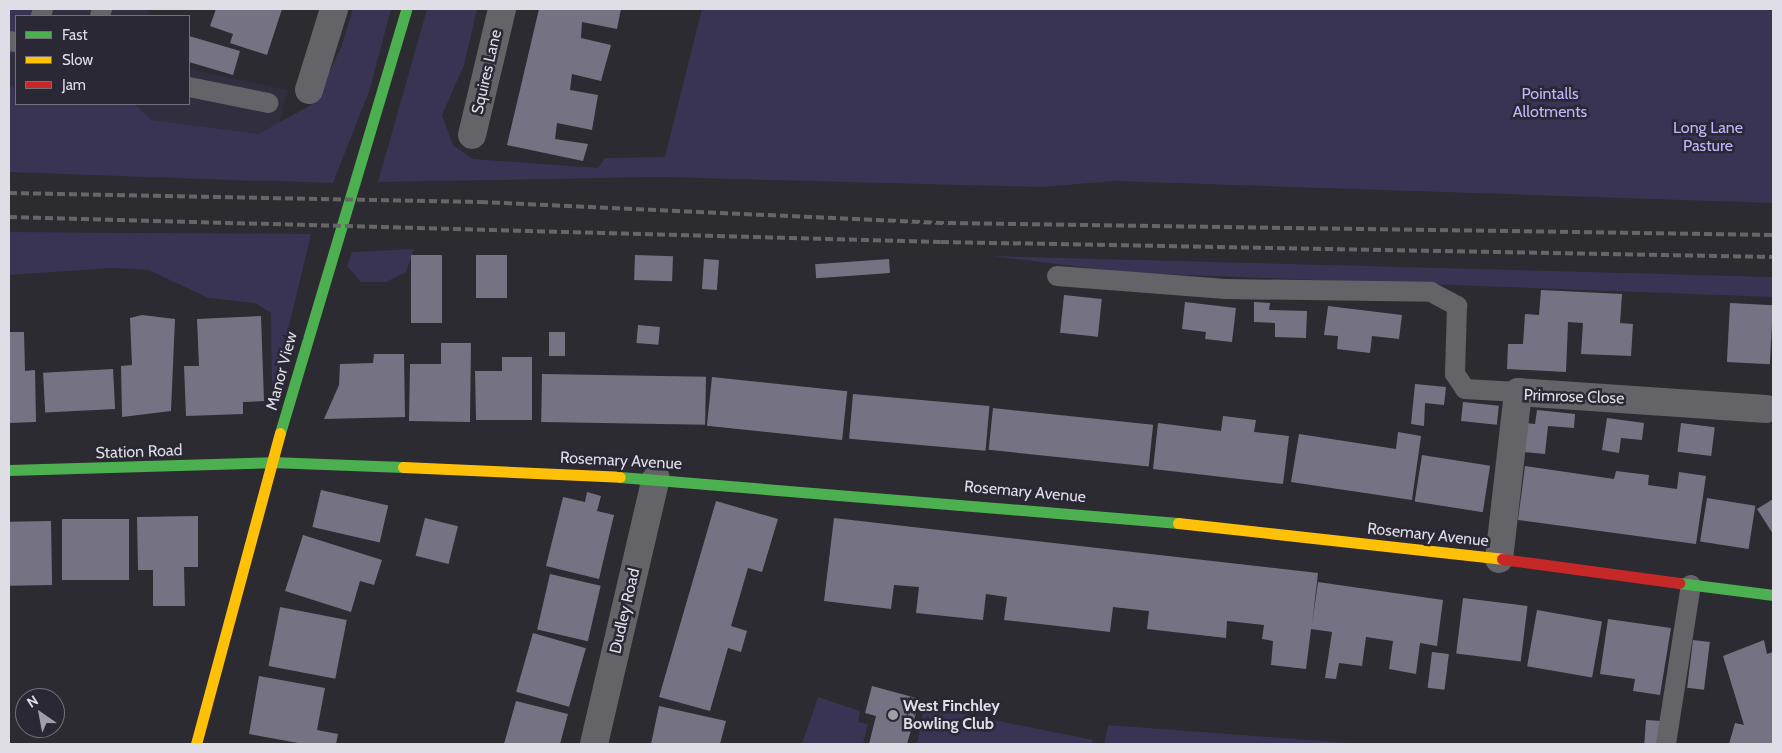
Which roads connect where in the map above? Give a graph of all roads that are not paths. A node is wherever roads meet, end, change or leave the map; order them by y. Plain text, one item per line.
1 (334, 9) edge
2 (406, 9) edge
3 (502, 9) edge
4 (190, 87) edge
5 (309, 90) dead end
6 (268, 103) dead end
7 (472, 134) dead end
8 (1057, 276) dead end
9 (1518, 392) junction
10 (1766, 409) dead end
11 (271, 462) junction
12 (9, 470) edge
13 (656, 478) junction
14 (1498, 559) junction
15 (1691, 584) junction
16 (1773, 596) edge
17 (196, 744) edge
18 (594, 744) edge
19 (1666, 744) edge

1 - 5 street
2 - 11 street, Manor View
3 - 7 street, Squires Lane
4 - 6 lane
8 - 9 lane
9 - 10 street, Primrose Close
9 - 14 street, Primrose Close
11 - 12 street, Station Road
11 - 13 street, Rosemary Avenue
11 - 17 street, Manor View
13 - 14 street, Rosemary Avenue
13 - 18 street, Dudley Road
14 - 15 street, Rosemary Avenue
15 - 16 street, Rosemary Avenue
15 - 19 lane

